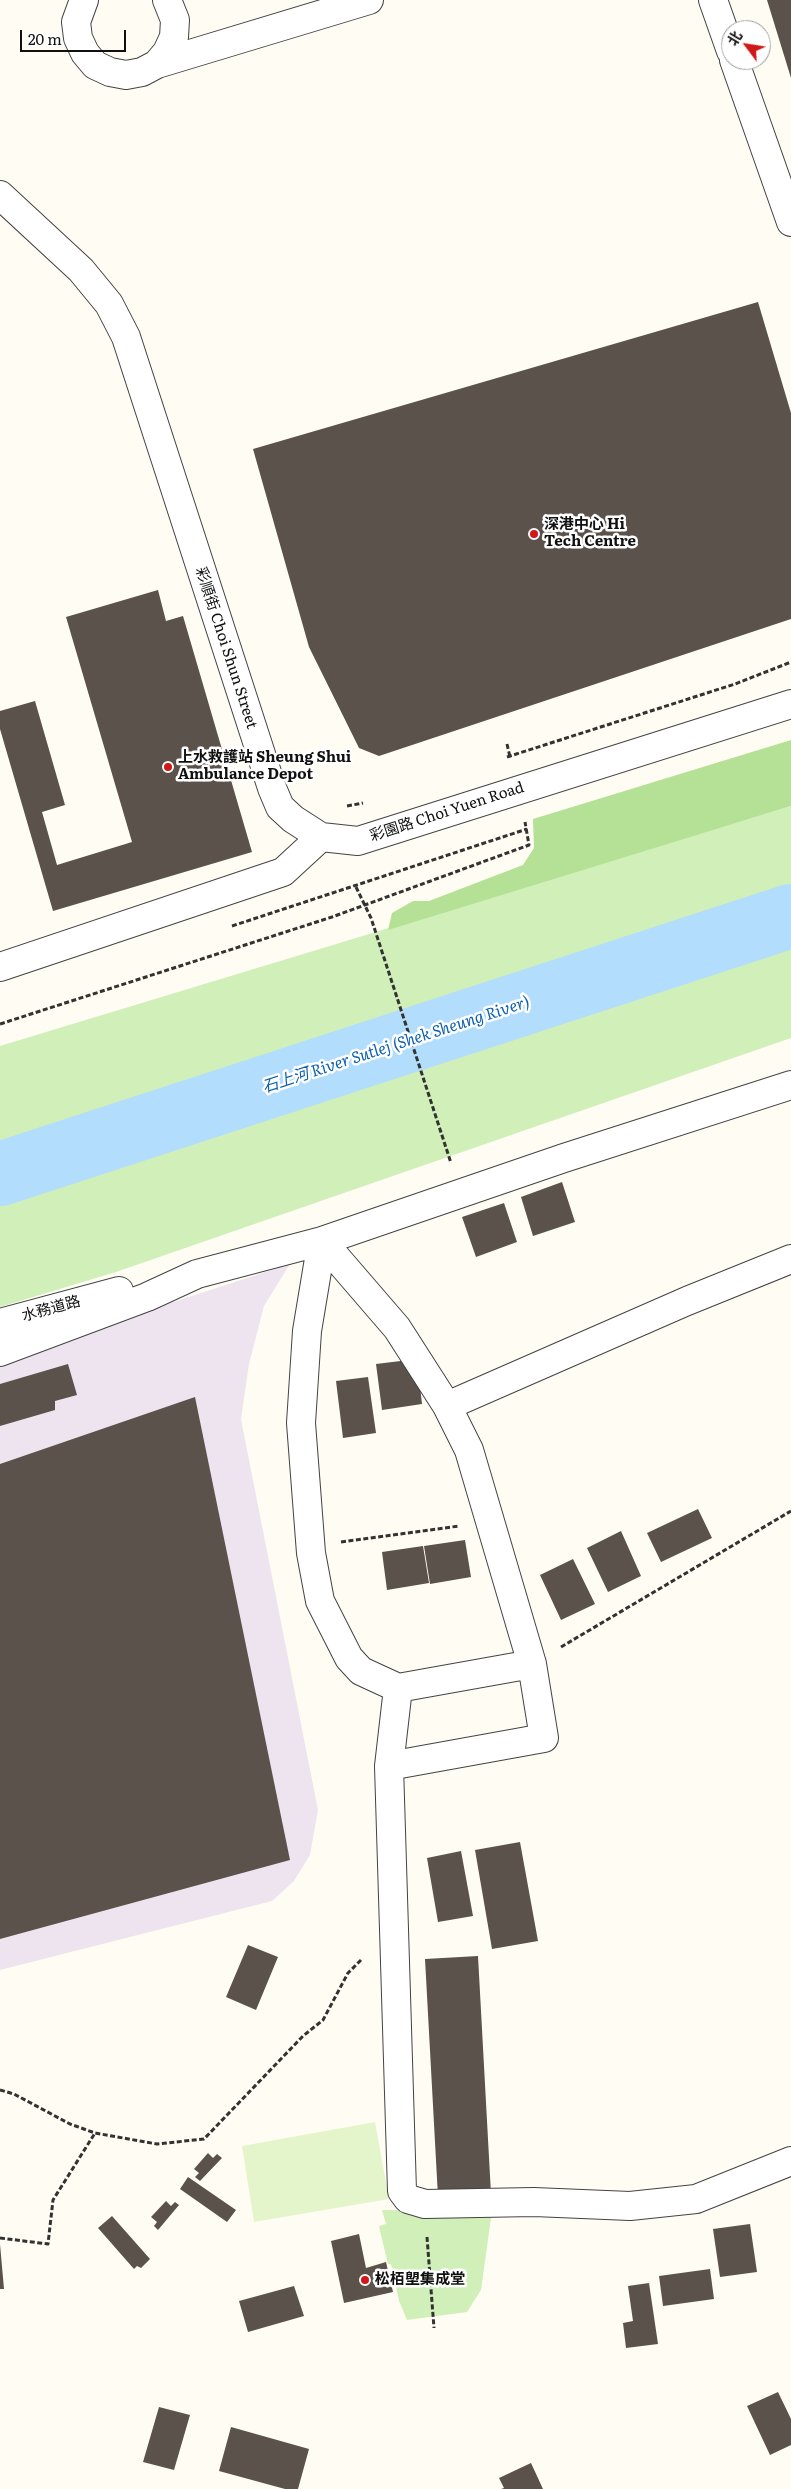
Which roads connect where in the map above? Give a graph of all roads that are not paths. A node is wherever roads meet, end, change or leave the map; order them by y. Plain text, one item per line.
1 (84, 0) edge
2 (168, 0) edge
3 (369, 0) edge
4 (713, 0) edge
5 (721, 23) edge
6 (157, 64) junction
7 (738, 70) edge
8 (0, 195) edge
9 (791, 222) edge
10 (791, 704) edge
11 (321, 837) junction
12 (0, 967) edge
13 (791, 1085) edge
14 (322, 1241) junction
15 (791, 1259) edge
16 (197, 1274) junction
17 (0, 1323) edge
18 (0, 1352) edge
19 (447, 1406) junction
20 (532, 1664) junction
21 (398, 1688) junction
22 (389, 1766) junction
23 (791, 2161) edge

1 - 6 street
2 - 6 street
3 - 6 street
4 - 5 street
7 - 9 street
8 - 11 street, 彩順街 Choi Shun Street
10 - 11 street, 彩園路 Choi Yuen Road
11 - 12 street
13 - 14 street
14 - 16 street
14 - 19 street
14 - 21 street
15 - 19 street
16 - 17 street, 水務道路
16 - 18 street
19 - 20 street
20 - 21 street
20 - 22 street
21 - 22 street
22 - 23 street

